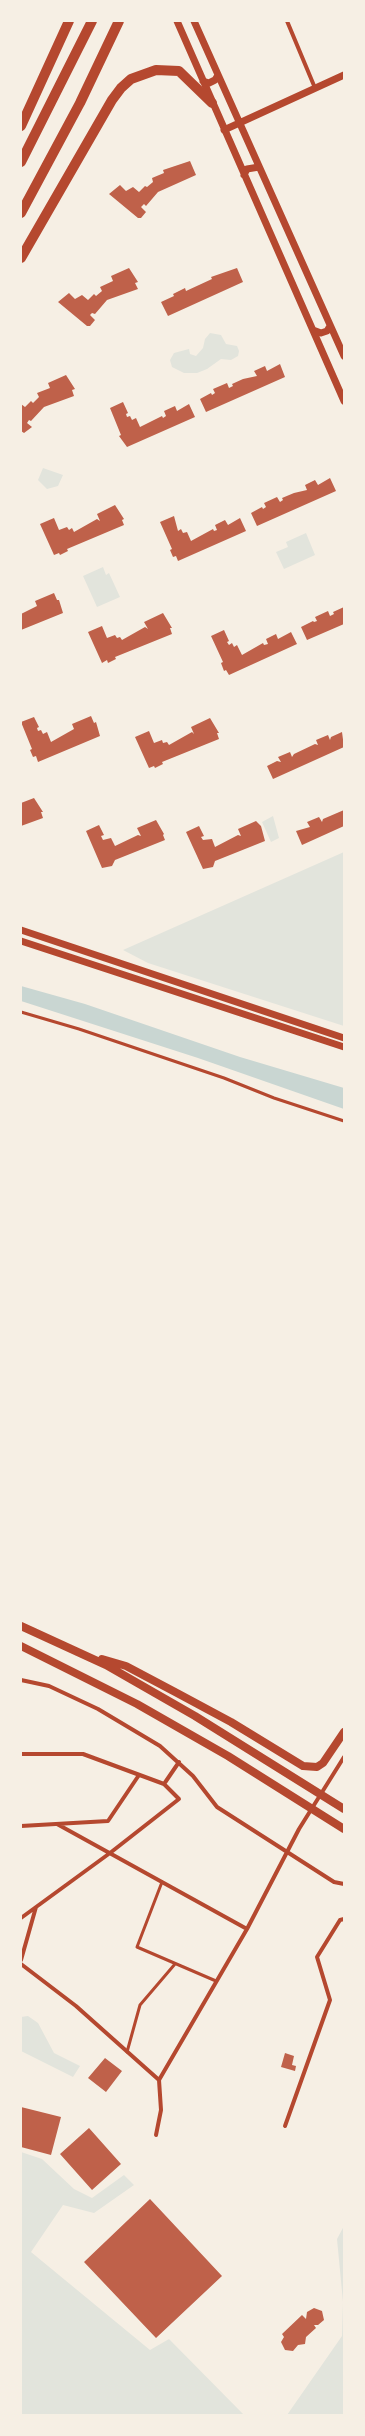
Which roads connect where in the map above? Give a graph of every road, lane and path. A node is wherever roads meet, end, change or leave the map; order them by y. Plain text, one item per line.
1 (69, 21) edge
2 (92, 21) edge
3 (119, 21) edge
4 (177, 21) edge
5 (194, 21) edge
6 (287, 21) edge
7 (218, 75) junction
8 (344, 75) edge
9 (203, 81) junction
10 (315, 88) junction
11 (212, 103) junction
12 (240, 123) junction
13 (21, 126) edge
14 (224, 130) junction
15 (21, 162) edge
16 (259, 167) junction
17 (244, 175) junction
18 (21, 213) edge
19 (21, 258) edge
20 (330, 326) junction
21 (313, 330) junction
22 (344, 356) edge
23 (344, 401) edge
24 (21, 930) edge
25 (21, 941) edge
26 (21, 1012) edge
27 (344, 1038) edge
28 (344, 1047) edge
29 (344, 1121) edge
30 (21, 1626) edge
31 (21, 1646) edge
32 (79, 1652) junction
33 (21, 1680) edge
34 (344, 1732) edge
35 (21, 1754) edge
36 (344, 1758) edge
37 (179, 1762) junction
38 (140, 1775) junction
39 (164, 1784) junction
40 (344, 1810) edge
41 (57, 1824) junction
42 (21, 1826) edge
43 (344, 1829) edge
44 (110, 1854) junction
45 (288, 1854) junction
46 (162, 1882) junction
47 (344, 1884) edge
48 (36, 1907) junction
49 (21, 1918) edge
50 (344, 1918) edge
51 (247, 1928) junction
52 (21, 1960) edge
53 (21, 1964) edge
54 (175, 1964) junction
55 (216, 1981) junction
56 (127, 2052) junction
57 (159, 2080) junction
58 (285, 2126) dead end
59 (156, 2135) dead end

1 - 13 highway
2 - 15 highway
3 - 18 highway
4 - 9 street
5 - 7 street
6 - 10 street
7 - 9 street
7 - 12 street
8 - 10 street
9 - 11 street
10 - 12 street
11 - 14 street
11 - 19 highway
12 - 14 street
12 - 16 street
14 - 17 street
16 - 17 street
16 - 20 street
17 - 21 street
20 - 21 street
20 - 22 street
21 - 23 street
24 - 27 street
25 - 28 street
26 - 29 lane
30 - 32 main road
31 - 43 main road
32 - 34 main road
32 - 40 main road
33 - 37 street
35 - 38 street
36 - 45 street
37 - 39 street
37 - 45 street
38 - 39 street
38 - 41 street
39 - 44 street
41 - 42 street
41 - 44 street
44 - 46 street
44 - 48 street
45 - 47 street
45 - 51 street
46 - 51 street
46 - 54 lane
48 - 49 street
48 - 52 street
50 - 58 street
51 - 55 street
53 - 56 street
54 - 55 lane
54 - 56 lane
55 - 57 street
56 - 57 street
57 - 59 street

